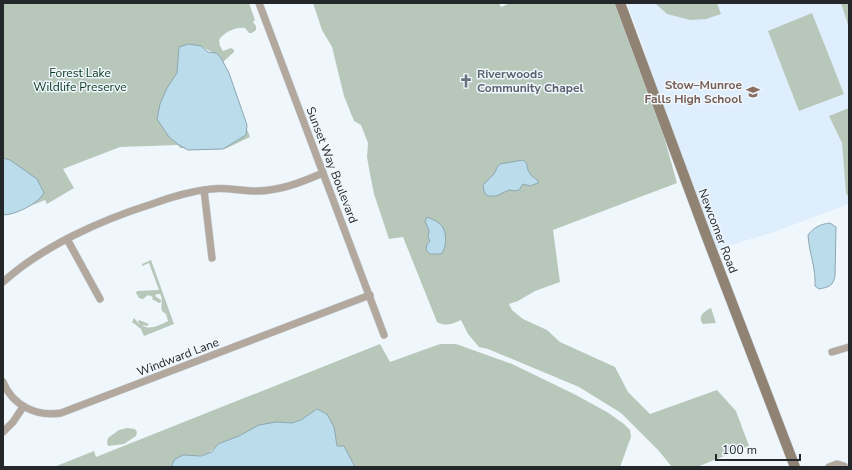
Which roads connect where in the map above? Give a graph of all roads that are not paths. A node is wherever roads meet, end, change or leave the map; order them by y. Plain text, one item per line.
1 (258, 3) edge
2 (620, 3) edge
3 (323, 173) junction
4 (204, 190) junction
5 (67, 239) junction
6 (212, 258) dead end
7 (3, 282) edge
8 (370, 295) junction
9 (100, 299) dead end
10 (384, 335) dead end
11 (849, 347) edge
12 (832, 352) dead end
13 (3, 382) edge
14 (23, 406) junction
15 (3, 432) edge
16 (845, 466) edge
17 (795, 467) edge
18 (829, 467) edge

1 - 3 street, Sunset Way Boulevard
2 - 17 street, Newcomer Road
3 - 4 street
3 - 8 street, Sunset Way Boulevard
4 - 5 street
4 - 6 street
5 - 7 street
5 - 9 street
8 - 10 street, Sunset Way Boulevard
8 - 14 street, Windward Lane
11 - 12 street
13 - 14 street, Windward Lane
14 - 15 street
16 - 18 street

